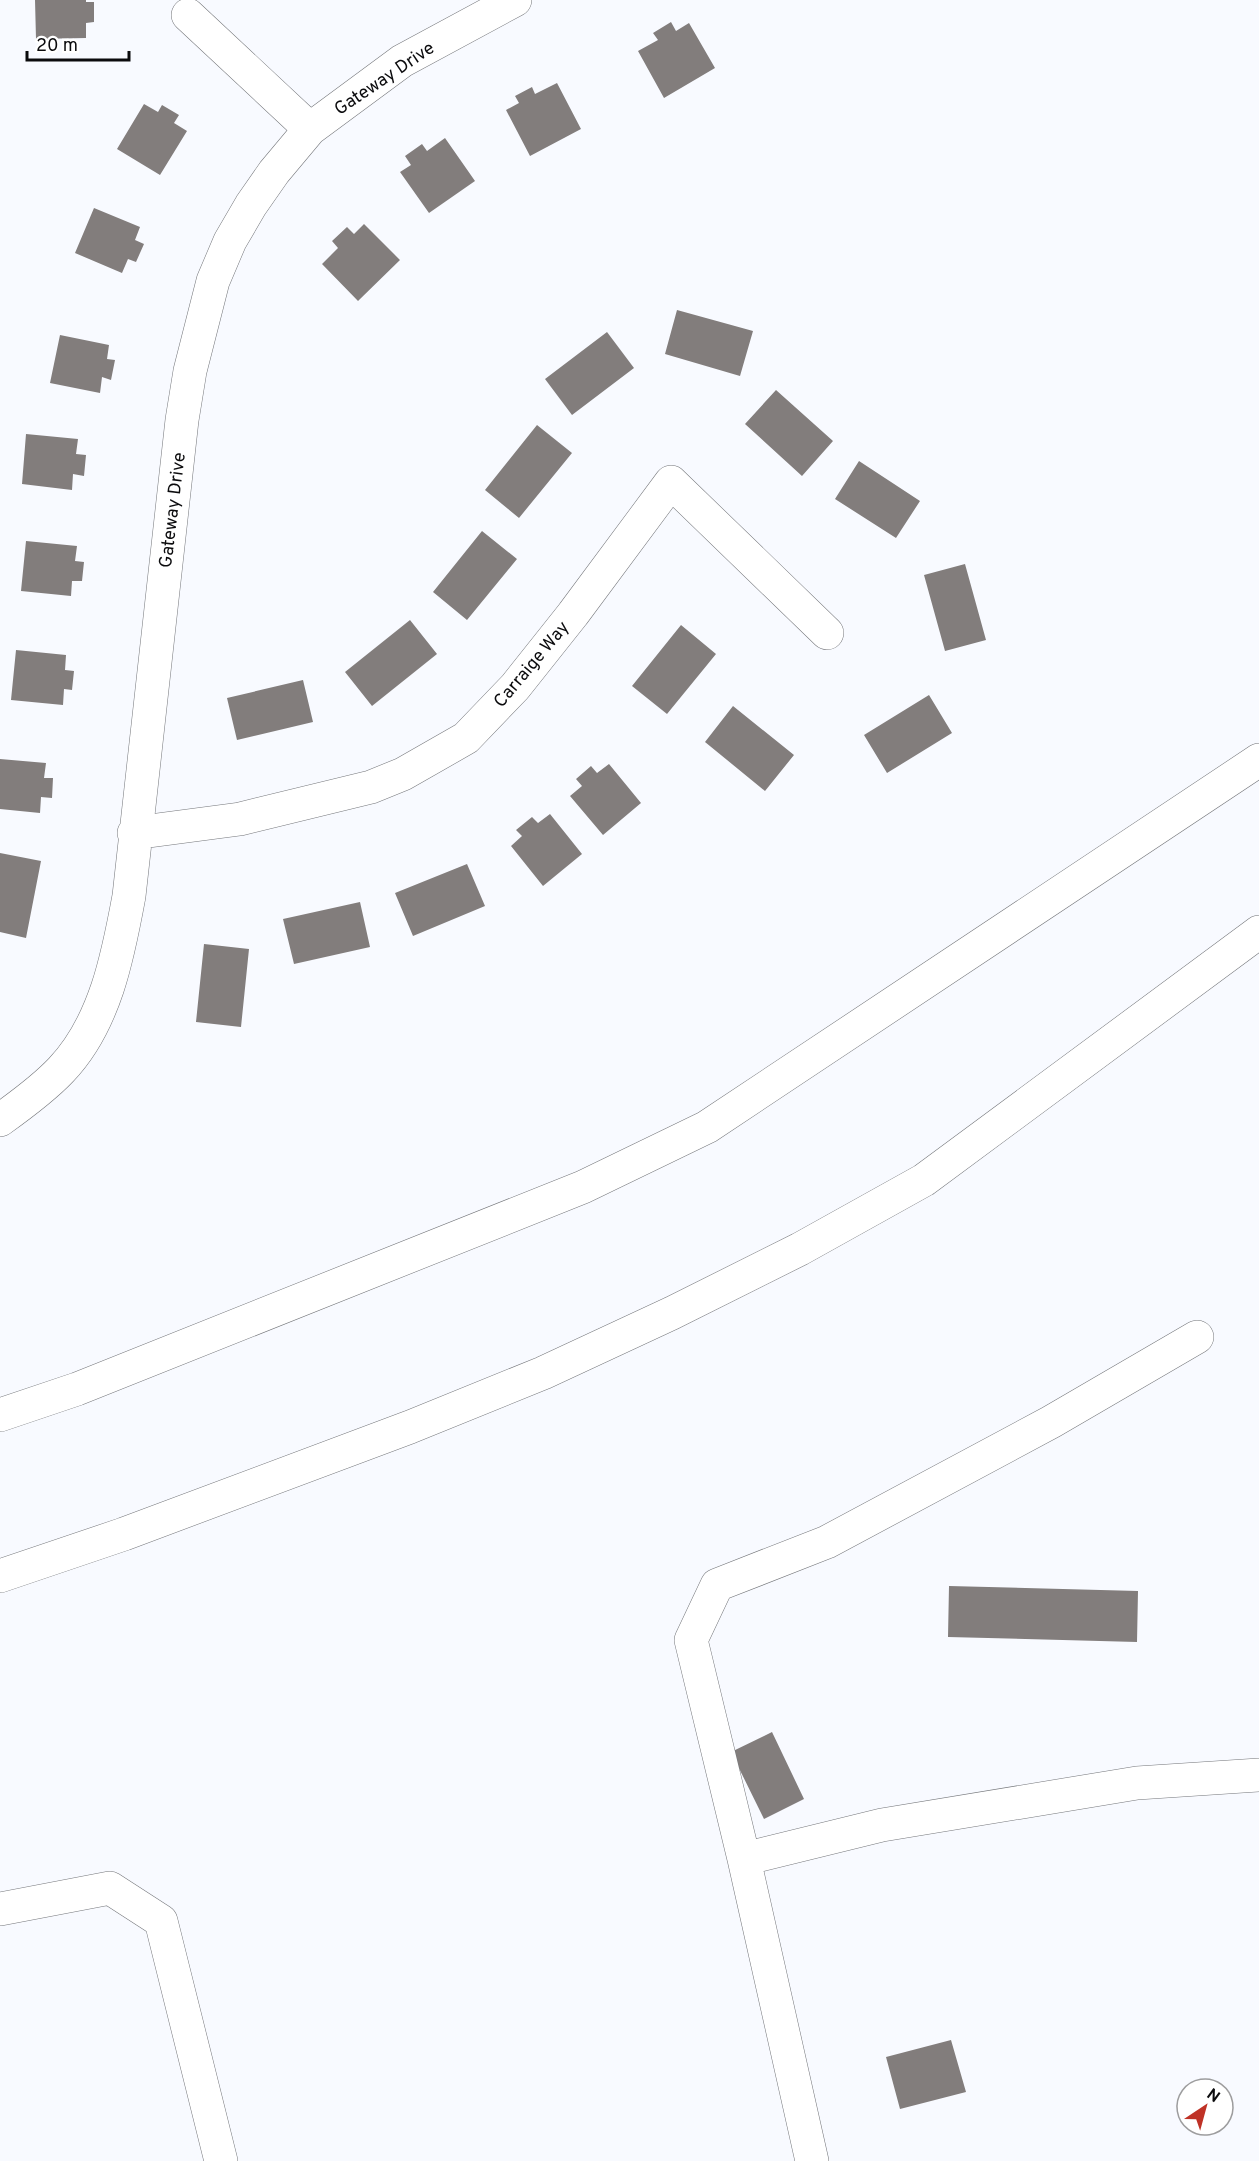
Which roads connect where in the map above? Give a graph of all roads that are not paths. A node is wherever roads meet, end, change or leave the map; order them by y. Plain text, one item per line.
1 (515, 0) edge
2 (188, 15) dead end
3 (310, 129) junction
4 (827, 633) dead end
5 (1259, 760) edge
6 (134, 833) junction
7 (1259, 932) edge
8 (0, 1120) edge
9 (1197, 1337) dead end
10 (48, 1398) junction
11 (0, 1410) edge
12 (0, 1415) edge
13 (124, 1534) junction
14 (0, 1576) edge
15 (0, 1594) edge
16 (1259, 1774) edge
17 (744, 1859) junction
18 (0, 1909) edge
19 (221, 2161) edge
20 (812, 2161) edge

1 - 3 main road, Gateway Drive
2 - 3 main road
3 - 6 main road, Gateway Drive
4 - 6 main road, Carraige Way
5 - 10 main road
6 - 8 main road, Gateway Drive
7 - 13 main road
9 - 17 main road
10 - 11 main road
10 - 12 main road
13 - 14 main road
13 - 15 main road
16 - 17 main road
17 - 20 main road
18 - 19 main road

